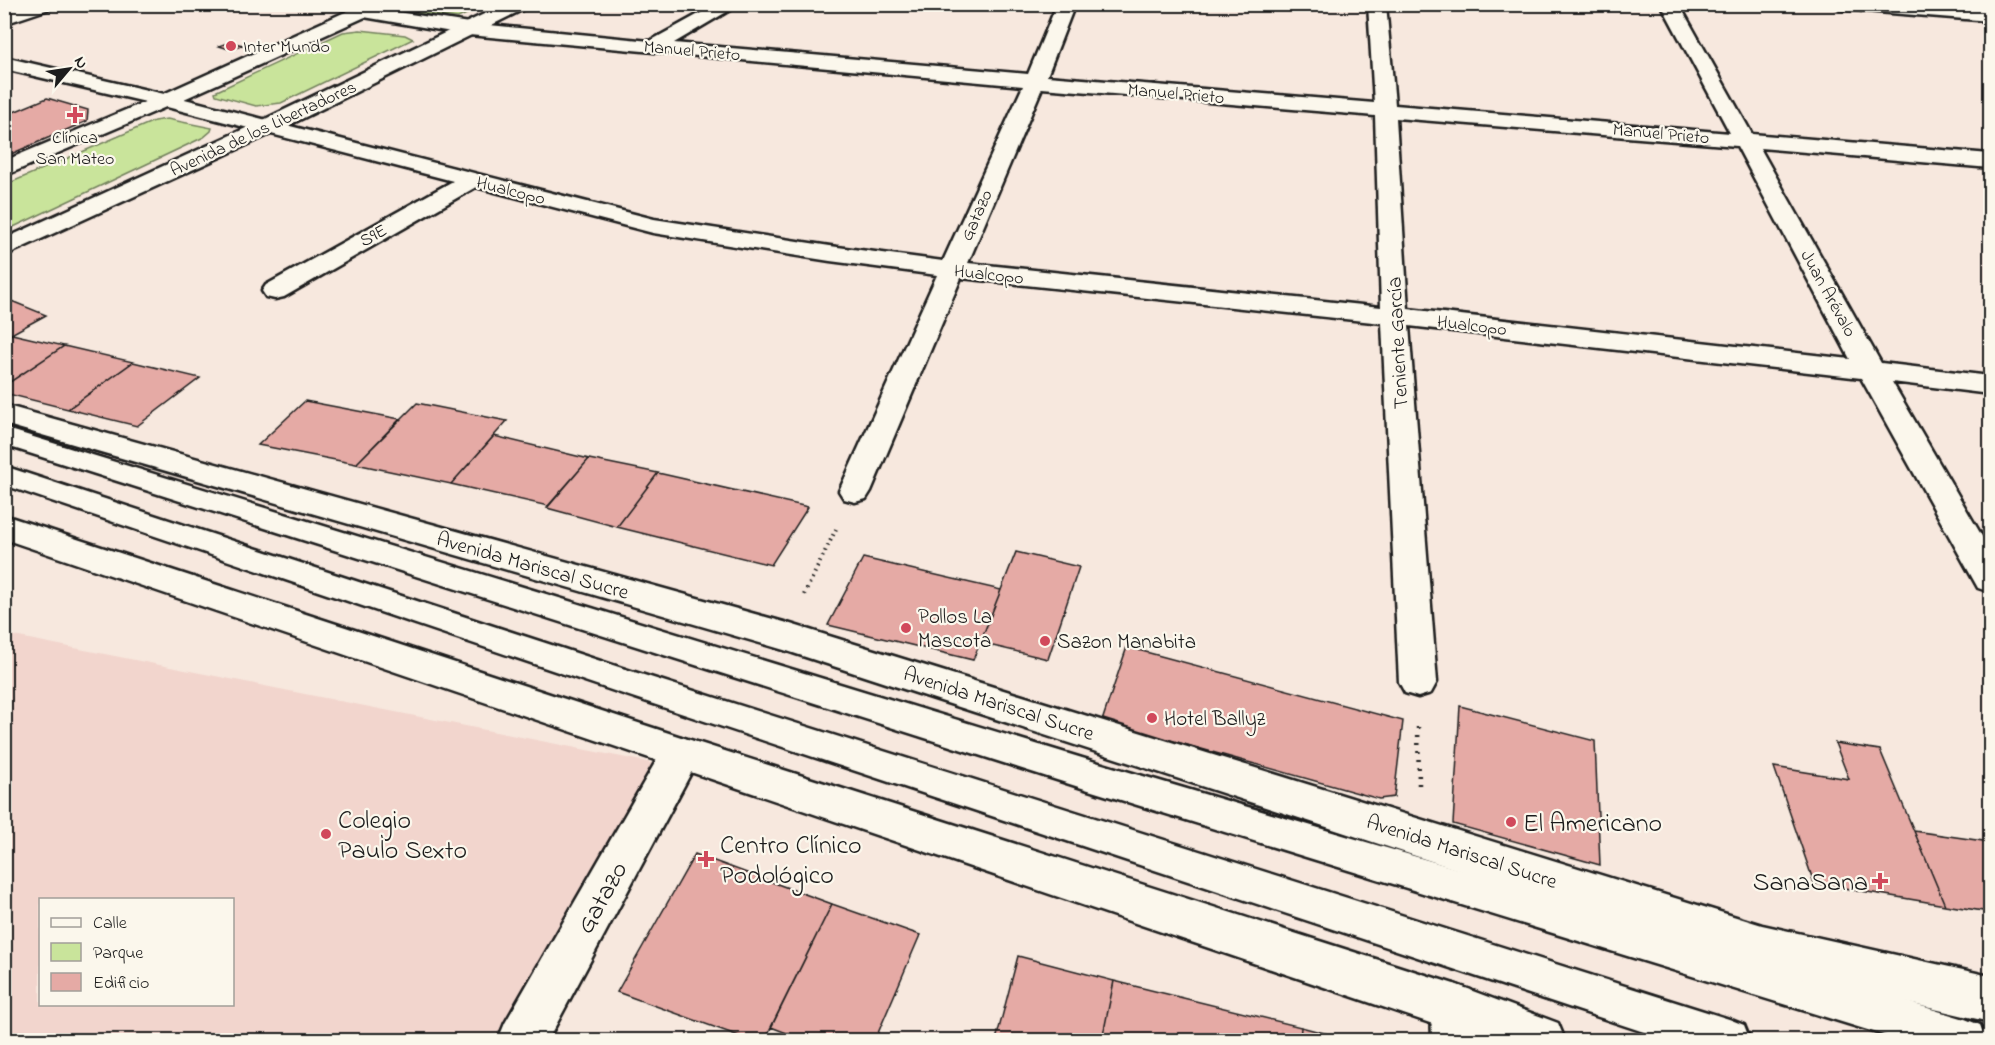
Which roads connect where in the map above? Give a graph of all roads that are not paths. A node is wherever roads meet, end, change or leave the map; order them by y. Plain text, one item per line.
1 (46, 4) edge
2 (520, 4) edge
3 (731, 4) edge
4 (1066, 4) edge
5 (1377, 4) edge
6 (1670, 4) edge
7 (1840, 4) edge
8 (1979, 4) edge
9 (372, 8) edge
10 (1990, 16) edge
11 (4, 19) edge
12 (469, 29) junction
13 (653, 47) junction
14 (4, 63) edge
15 (1035, 81) junction
16 (166, 100) junction
17 (1385, 109) junction
18 (267, 127) junction
19 (1746, 140) junction
20 (1990, 161) edge
21 (4, 169) edge
22 (472, 180) junction
23 (4, 249) edge
24 (951, 270) junction
25 (275, 291) dead end
26 (1395, 316) junction
27 (1871, 371) junction
28 (1990, 386) edge
29 (4, 414) edge
30 (4, 436) edge
31 (4, 475) edge
32 (855, 491) road end
33 (4, 527) edge
34 (1990, 579) edge
35 (1418, 682) road end
36 (681, 754) junction
37 (1990, 999) edge
38 (1455, 1024) edge
39 (522, 1041) edge
40 (1541, 1041) edge
41 (1729, 1041) edge
42 (1965, 1041) edge

1 - 11 street
2 - 12 street, Avenida de los Libertadores
3 - 13 street
4 - 15 street, Gatazo
5 - 17 street, Teniente García
6 - 19 street, Juan Arévalo
7 - 10 street
8 - 10 street
9 - 12 street, Manuel Prieto
9 - 16 street
12 - 13 street, Manuel Prieto
12 - 18 street, Avenida de los Libertadores
13 - 15 street, Manuel Prieto
14 - 16 street, Hualcopo
15 - 17 street, Manuel Prieto
15 - 24 street, Gatazo
16 - 18 street, Hualcopo
16 - 21 street
17 - 19 street, Manuel Prieto
17 - 26 street, Teniente García
18 - 22 street, Hualcopo
18 - 23 street, Avenida de los Libertadores
19 - 20 street, Manuel Prieto
19 - 27 street, Juan Arévalo
22 - 24 street, Hualcopo
22 - 25 street, S9E
24 - 26 street, Hualcopo
24 - 32 street, Gatazo
26 - 27 street, Hualcopo
26 - 35 street, Teniente García
27 - 28 street, Hualcopo
27 - 34 street, Juan Arévalo
29 - 37 street, Avenida Mariscal Sucre
30 - 42 lane
31 - 41 lane
33 - 36 street
36 - 38 street
36 - 39 street, Gatazo
38 - 40 street

